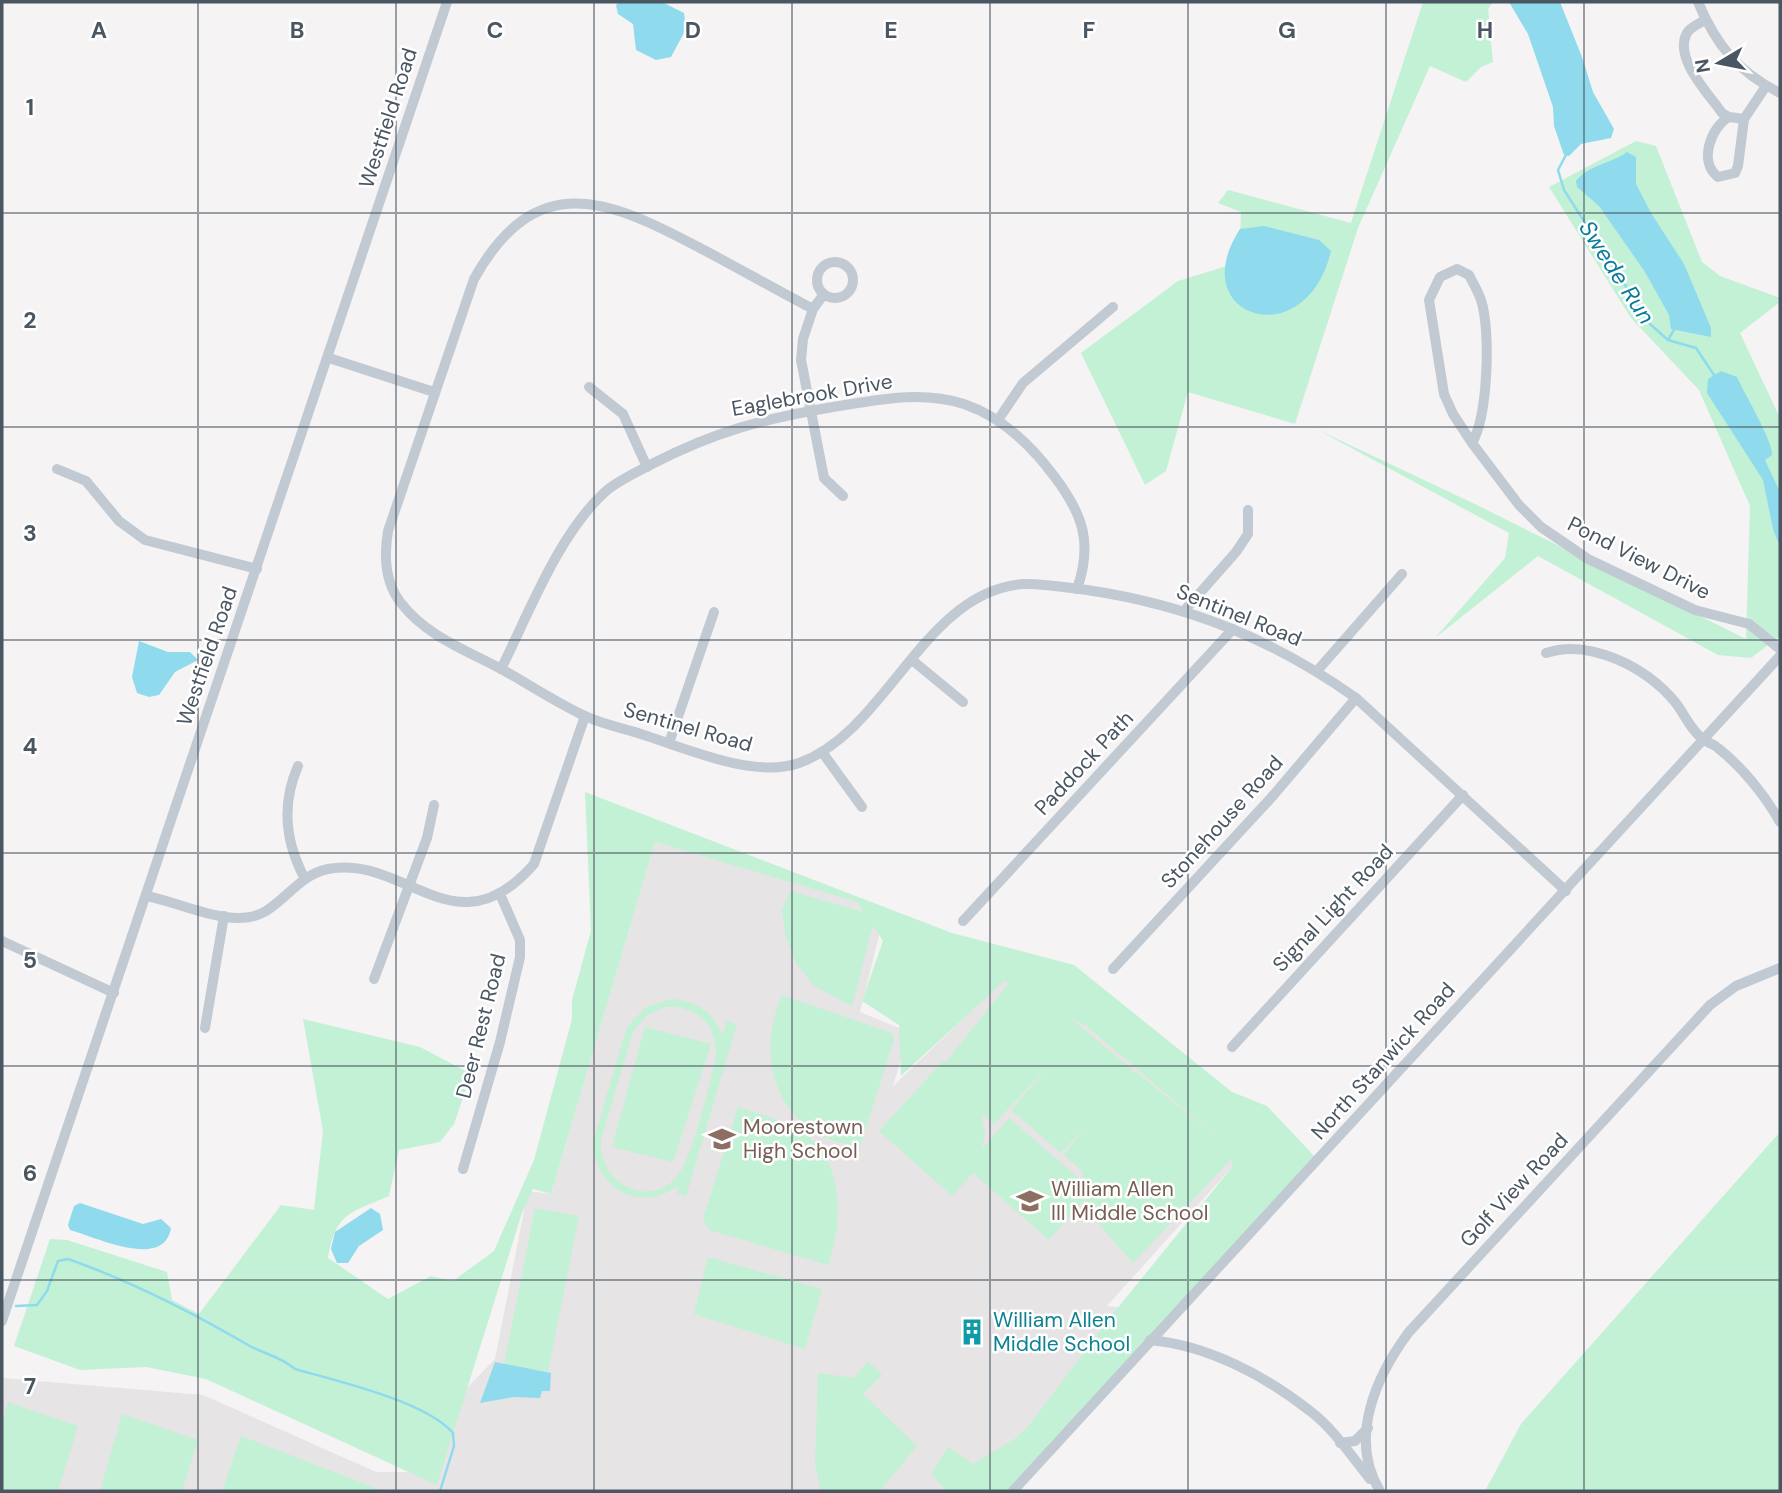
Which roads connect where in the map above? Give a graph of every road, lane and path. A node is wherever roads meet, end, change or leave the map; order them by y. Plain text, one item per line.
1 (447, 2) edge
2 (1698, 2) edge
3 (1705, 20) junction
4 (1766, 86) junction
5 (1780, 93) edge
6 (1729, 117) junction
7 (1744, 119) junction
8 (824, 294) dead end
9 (1113, 307) dead end
10 (813, 309) junction
11 (329, 358) junction
12 (589, 387) dead end
13 (434, 392) junction
14 (809, 411) junction
15 (998, 421) junction
16 (1472, 443) junction
17 (648, 467) junction
18 (57, 469) dead end
19 (843, 496) dead end
20 (1248, 510) dead end
21 (257, 569) junction
22 (1402, 574) dead end
23 (1077, 589) junction
24 (1184, 611) junction
25 (714, 612) dead end
26 (1233, 629) junction
27 (1780, 649) edge
28 (1546, 653) dead end
29 (1780, 656) edge
30 (912, 660) junction
31 (501, 669) junction
32 (1317, 671) junction
33 (1356, 698) junction
34 (963, 702) dead end
35 (585, 716) junction
36 (1704, 740) junction
37 (669, 743) junction
38 (821, 752) junction
39 (298, 766) dead end
40 (1463, 795) junction
41 (434, 804) dead end
42 (862, 807) dead end
43 (1780, 822) edge
44 (305, 879) junction
45 (410, 888) junction
46 (1566, 891) junction
47 (500, 894) junction
48 (146, 896) junction
49 (224, 916) junction
50 (963, 922) dead end
51 (2, 941) edge
52 (1780, 968) edge
53 (1113, 969) dead end
54 (374, 979) dead end
55 (114, 993) junction
56 (205, 1028) dead end
57 (1232, 1047) dead end
58 (463, 1169) dead end
59 (2, 1321) edge
60 (1150, 1340) junction
61 (1368, 1427) junction
62 (1340, 1443) junction
63 (1379, 1490) edge
64 (1013, 1491) edge

1 - 11 street, Westfield Road
2 - 3 street
3 - 4 street
3 - 6 street
4 - 5 street
4 - 7 street
6 - 7 street
6 - 7 street
8 - 10 street
9 - 15 street
10 - 13 street, Sentinel Road
10 - 14 street
11 - 13 street
11 - 21 street, Westfield Road
12 - 17 street
13 - 31 street, Sentinel Road
14 - 15 street, Eaglebrook Drive
14 - 17 street, Eaglebrook Drive
14 - 19 street
15 - 23 street, Eaglebrook Drive
16 - 16 street, Pond View Drive
16 - 27 street, Pond View Drive
17 - 31 street, Eaglebrook Drive
18 - 21 street
20 - 24 street
21 - 48 street, Westfield Road
22 - 32 street
23 - 24 street, Sentinel Road
23 - 30 street, Sentinel Road
24 - 26 street, Sentinel Road
25 - 37 street
26 - 32 street, Sentinel Road
26 - 50 street, Paddock Path
28 - 36 street
29 - 36 street, North Stanwick Road
30 - 34 street
30 - 38 street, Sentinel Road
31 - 35 street, Sentinel Road
32 - 33 street, Sentinel Road
33 - 40 street, Sentinel Road
33 - 53 street, Stonehouse Road
35 - 37 street, Sentinel Road
35 - 47 street
36 - 43 street
36 - 46 street, North Stanwick Road
37 - 38 street, Sentinel Road
38 - 42 street
39 - 44 street
40 - 46 street, Sentinel Road
40 - 57 street, Signal Light Road
41 - 45 street
44 - 45 street
44 - 49 street
45 - 47 street
45 - 54 street
46 - 60 street, North Stanwick Road
47 - 58 street, Deer Rest Road
48 - 49 street
48 - 55 street, Westfield Road
49 - 56 street
51 - 55 street
52 - 61 street, Golf View Road
55 - 59 street, Westfield Road
60 - 62 street
60 - 64 street, North Stanwick Road
61 - 62 street
61 - 63 street, Golf View Road
62 - 63 street

